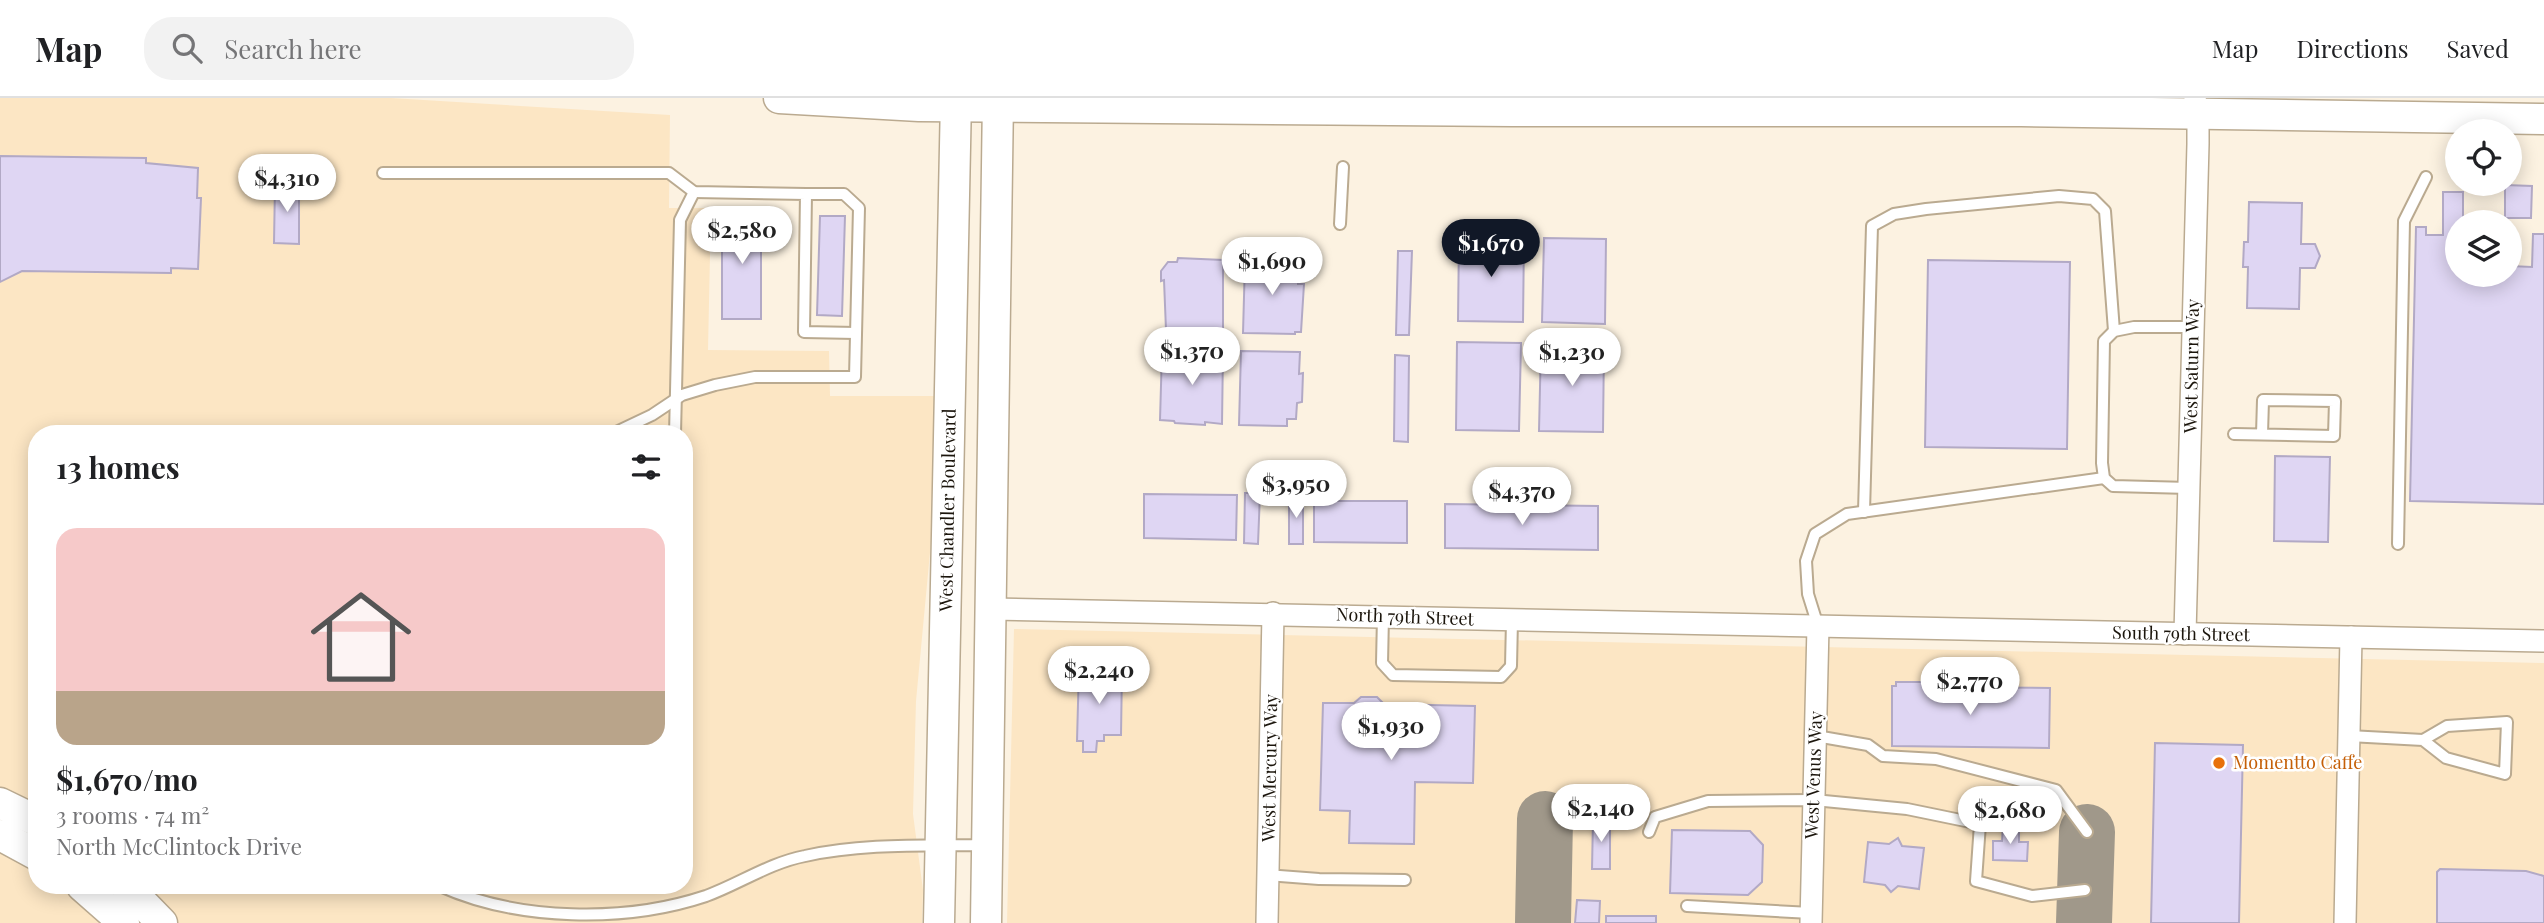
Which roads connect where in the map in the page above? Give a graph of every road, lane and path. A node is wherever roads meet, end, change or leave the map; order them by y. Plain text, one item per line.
1 (779, 98) edge
2 (956, 102) edge
3 (998, 102) edge
4 (1513, 104) edge
5 (2021, 104) edge
6 (2197, 106) edge
7 (2544, 119) edge
8 (1343, 167) dead end
9 (383, 173) dead end
10 (2426, 177) dead end
11 (694, 192) junction
12 (806, 194) junction
13 (1340, 224) dead end
14 (2193, 327) junction
15 (2114, 331) junction
16 (856, 333) junction
17 (675, 400) junction
18 (631, 425) edge
19 (675, 425) edge
20 (2234, 434) dead end
21 (2262, 434) junction
22 (2104, 478) junction
23 (2189, 488) junction
24 (1864, 512) junction
25 (2398, 544) dead end
26 (991, 609) junction
27 (1273, 614) junction
28 (1382, 616) junction
29 (1512, 620) junction
30 (1818, 626) junction
31 (2185, 634) junction
32 (2351, 637) junction
33 (2544, 641) edge
34 (1816, 736) junction
35 (2349, 736) junction
36 (2423, 740) junction
37 (1814, 800) junction
38 (0, 803) edge
39 (28, 817) edge
40 (1649, 832) dead end
41 (2087, 832) dead end
42 (0, 835) edge
43 (988, 845) junction
44 (940, 846) junction
45 (28, 850) edge
46 (1268, 875) junction
47 (1405, 880) dead end
48 (2085, 890) dead end
49 (91, 894) edge
50 (134, 894) edge
51 (459, 894) edge
52 (1687, 906) dead end
53 (1811, 918) edge
54 (124, 923) edge
55 (162, 923) edge
56 (939, 923) edge
57 (986, 923) edge
58 (1267, 923) edge
59 (2345, 923) edge

1 - 2 main road
2 - 3 main road
2 - 44 main road, West Chandler Boulevard
3 - 4 main road
3 - 26 main road
4 - 5 main road
5 - 6 main road
6 - 7 main road
6 - 14 street, West Saturn Way
8 - 13 lane
9 - 11 lane
10 - 25 lane
11 - 12 lane
11 - 17 lane
12 - 16 lane
12 - 16 lane
14 - 15 lane
14 - 23 street, West Saturn Way
15 - 22 lane
15 - 24 lane
16 - 17 lane
17 - 18 lane
17 - 19 lane
20 - 21 lane
21 - 21 lane
22 - 23 lane
22 - 24 lane
23 - 31 street, West Saturn Way
24 - 30 lane
26 - 27 street, North 79th Street
26 - 43 main road
27 - 28 street, North 79th Street
27 - 46 street, West Mercury Way
28 - 29 street, North 79th Street
28 - 29 lane
29 - 30 street, North 79th Street
30 - 31 street, South 79th Street
30 - 34 street, West Venus Way
31 - 32 street, South 79th Street
32 - 33 street, South 79th Street
32 - 35 street
34 - 37 street, West Venus Way
34 - 41 lane
35 - 36 lane
35 - 59 street
36 - 36 lane
37 - 40 lane
37 - 48 lane
37 - 53 street, West Venus Way
38 - 39 main road
42 - 45 main road
43 - 44 lane
43 - 57 main road
44 - 51 lane
44 - 56 main road, West Chandler Boulevard
46 - 47 lane
46 - 58 street, West Mercury Way
49 - 54 main road
50 - 55 main road
52 - 53 lane

